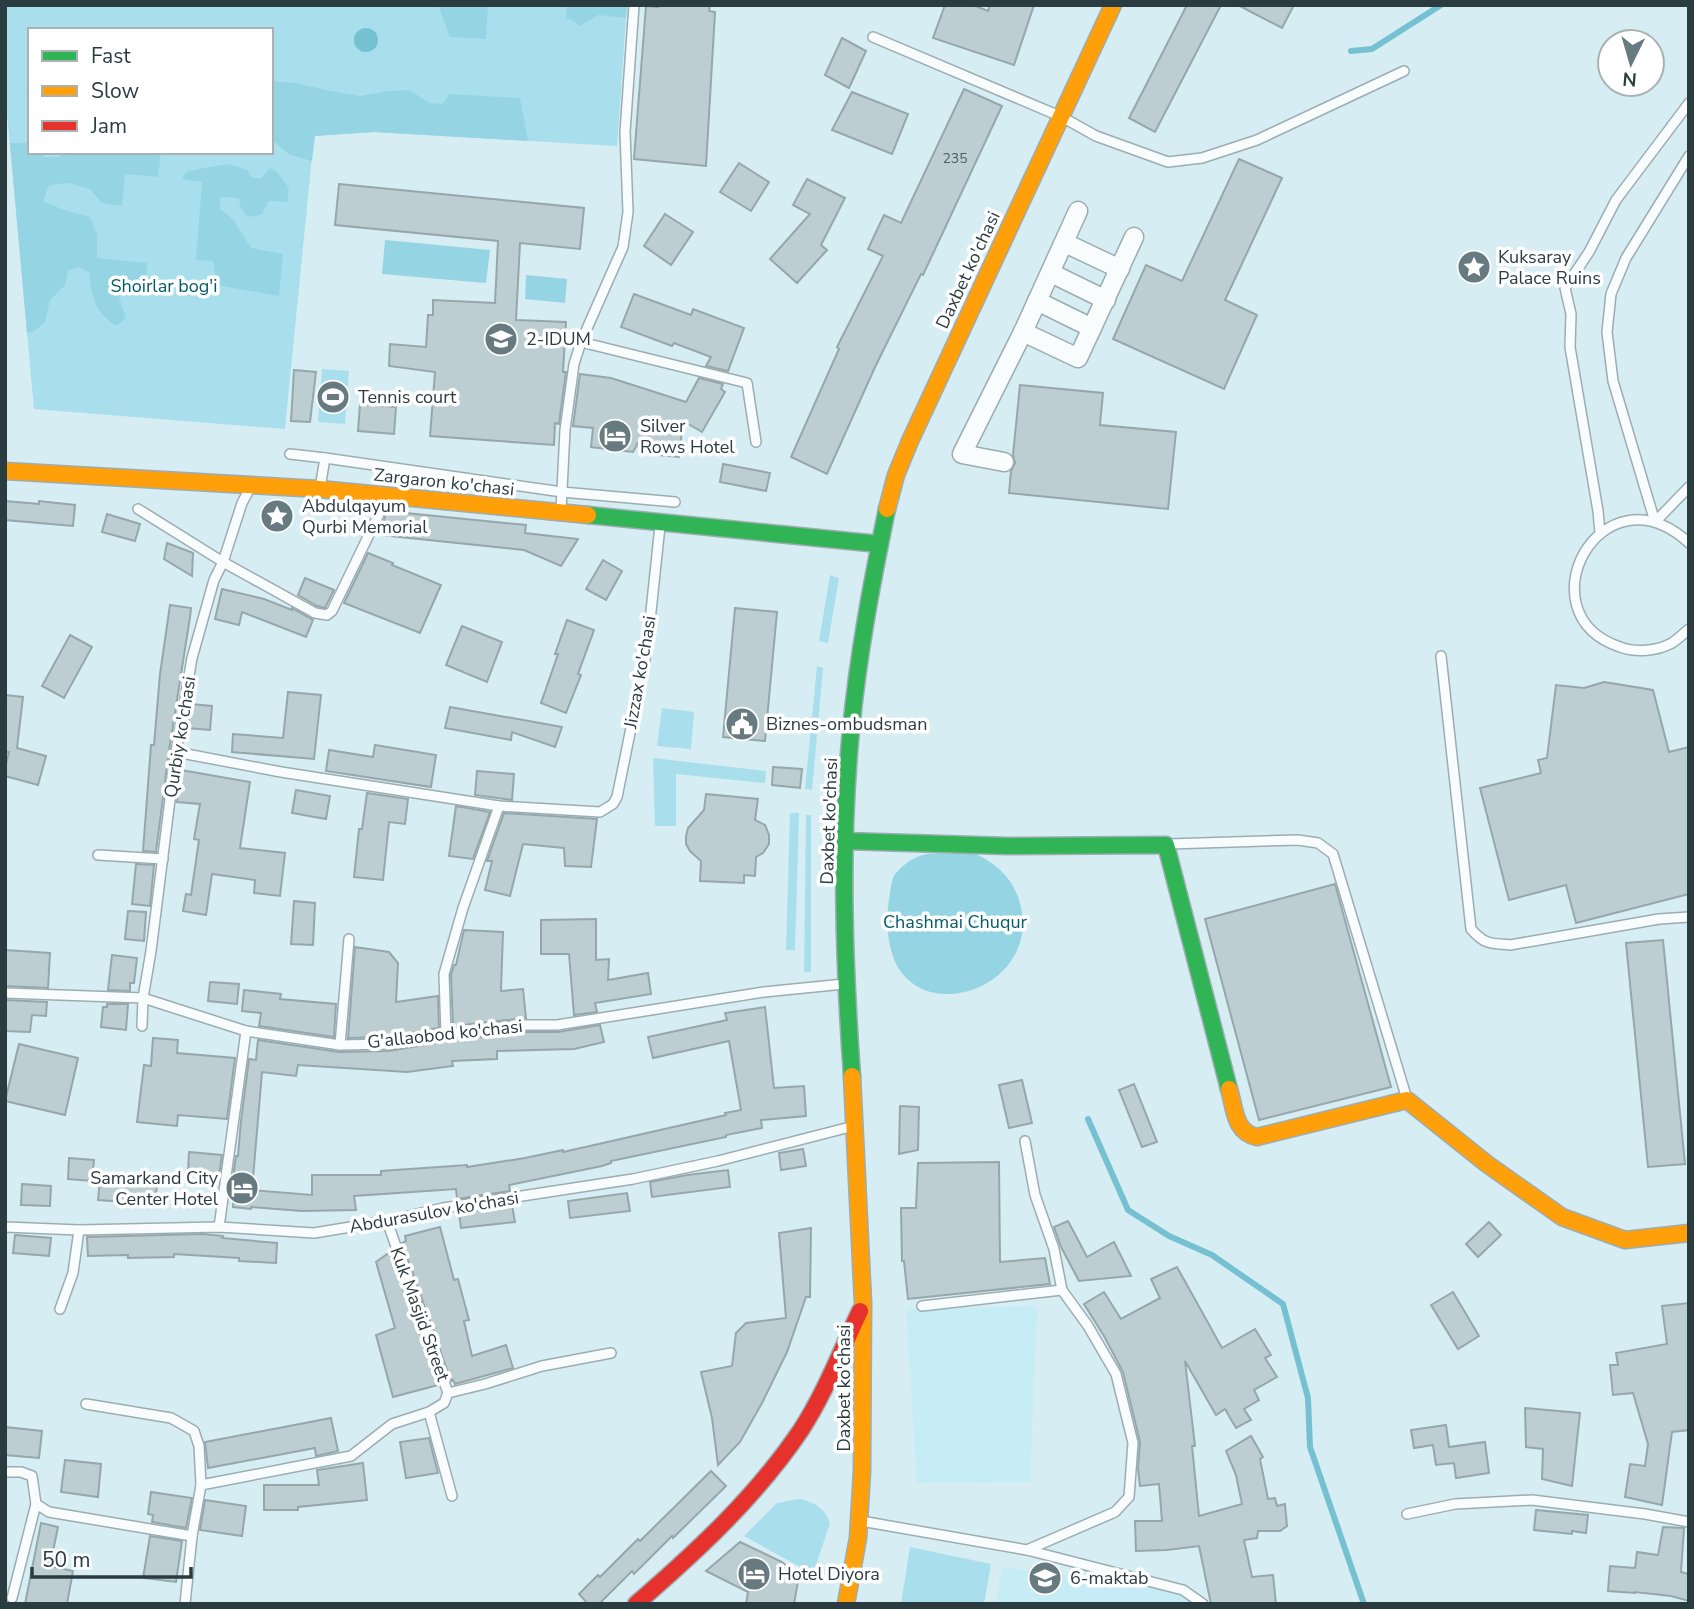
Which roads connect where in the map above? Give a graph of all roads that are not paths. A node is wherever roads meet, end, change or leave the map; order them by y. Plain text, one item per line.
1 (634, 5) edge
2 (1113, 5) edge
3 (873, 37) dead end
4 (1404, 71) dead end
5 (1689, 103) edge
6 (1062, 117) junction
7 (1689, 156) edge
8 (1078, 211) dead end
9 (1134, 237) dead end
10 (1065, 243) junction
11 (1120, 269) junction
12 (1051, 273) junction
13 (1105, 300) junction
14 (1037, 301) junction
15 (1092, 328) junction
16 (1023, 332) junction
17 (582, 342) junction
18 (756, 442) dead end
19 (290, 454) dead end
20 (325, 458) junction
21 (1004, 461) dead end
22 (5, 471) edge
23 (252, 485) junction
24 (1689, 487) edge
25 (319, 489) junction
26 (562, 492) junction
27 (381, 495) junction
28 (675, 502) dead end
29 (138, 509) dead end
30 (561, 513) junction
31 (1655, 522) junction
32 (661, 523) junction
33 (1600, 533) junction
34 (1689, 543) edge
35 (879, 544) junction
36 (223, 562) junction
37 (1689, 629) edge
38 (1441, 656) dead end
39 (176, 752) junction
40 (499, 806) junction
41 (845, 841) junction
42 (1166, 845) junction
43 (98, 855) dead end
44 (163, 859) junction
45 (1689, 917) edge
46 (349, 939) dead end
47 (846, 984) junction
48 (5, 993) edge
49 (143, 998) junction
50 (142, 1026) dead end
51 (246, 1031) junction
52 (446, 1034) junction
53 (340, 1045) junction
54 (1407, 1100) junction
55 (856, 1126) junction
56 (1025, 1141) dead end
57 (387, 1222) junction
58 (5, 1227) edge
59 (219, 1227) junction
60 (79, 1230) junction
61 (1689, 1233) edge
62 (1062, 1290) junction
63 (863, 1303) junction
64 (922, 1306) dead end
65 (60, 1309) dead end
66 (611, 1353) dead end
67 (448, 1393) junction
68 (86, 1404) dead end
69 (429, 1412) junction
70 (5, 1472) edge
71 (201, 1485) junction
72 (452, 1496) dead end
73 (36, 1504) junction
74 (1407, 1514) dead end
75 (860, 1521) junction
76 (1689, 1522) edge
77 (192, 1536) junction
78 (1027, 1550) junction
79 (12, 1598) dead end
80 (185, 1604) edge
81 (636, 1604) edge
82 (846, 1604) edge
83 (1203, 1604) edge

1 - 17 lane
2 - 6 main road, Daxbet ko'chasi
3 - 6 lane
4 - 6 lane
5 - 33 lane
6 - 35 main road, Daxbet ko'chasi
7 - 31 lane
8 - 10 street
9 - 11 street
10 - 11 street
10 - 12 street
11 - 13 street
12 - 13 street
12 - 14 street
13 - 15 street
14 - 15 street
14 - 16 street
15 - 16 street
16 - 21 street
17 - 18 lane
17 - 26 lane
19 - 20 lane
20 - 25 lane
20 - 26 lane
22 - 23 main road, Zargaron ko'chasi
23 - 25 main road, Zargaron ko'chasi
23 - 36 lane, Qurbiy ko'chasi
24 - 31 lane
25 - 27 main road, Zargaron ko'chasi
26 - 28 lane
26 - 30 lane
27 - 30 main road, Zargaron ko'chasi
27 - 36 lane
29 - 36 lane
30 - 32 main road, Zargaron ko'chasi
31 - 33 lane
31 - 34 lane
32 - 35 main road, Zargaron ko'chasi
32 - 40 lane, Jizzax ko'chasi
33 - 37 lane
35 - 41 main road, Daxbet ko'chasi
36 - 39 lane, Qurbiy ko'chasi
38 - 45 lane
39 - 40 lane
39 - 44 lane, Qurbiy ko'chasi
40 - 52 lane
41 - 42 main road
41 - 47 main road, Daxbet ko'chasi
42 - 54 lane
42 - 54 main road
43 - 44 lane
44 - 49 lane, Qurbiy ko'chasi
46 - 53 lane
47 - 52 lane, G'allaobod ko'chasi
47 - 55 main road, Daxbet ko'chasi
48 - 49 lane, G'allaobod ko'chasi
49 - 50 lane, Qurbiy ko'chasi
49 - 51 lane, G'allaobod ko'chasi
51 - 53 lane, G'allaobod ko'chasi
51 - 59 lane
52 - 53 lane, G'allaobod ko'chasi
54 - 61 main road
55 - 57 lane, Abdurasulov ko'chasi
55 - 63 main road, Daxbet ko'chasi
56 - 62 lane
57 - 59 lane, Abdurasulov ko'chasi
57 - 67 lane, Kuk Masjid Street
58 - 60 lane, Abdurasulov ko'chasi
59 - 60 lane, Abdurasulov ko'chasi
60 - 65 lane
62 - 64 lane
62 - 78 lane
63 - 75 main road, Daxbet ko'chasi
63 - 81 main road
66 - 67 lane
67 - 69 lane, Kuk Masjid Street
68 - 71 lane
69 - 71 lane, Kuk Masjid Street
69 - 72 lane
70 - 73 lane
71 - 77 lane
73 - 77 lane
73 - 79 lane
74 - 76 lane
75 - 78 lane
75 - 82 main road, Daxbet ko'chasi
77 - 80 lane
78 - 83 lane

